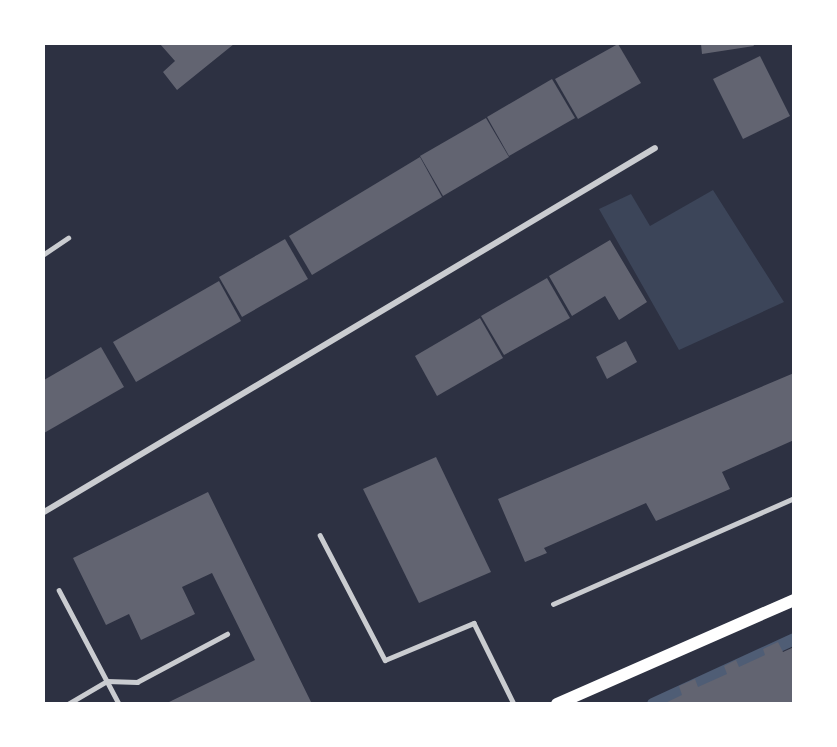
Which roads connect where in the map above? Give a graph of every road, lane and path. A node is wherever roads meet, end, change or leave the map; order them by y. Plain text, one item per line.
1 (655, 148) dead end
2 (68, 238) dead end
3 (44, 254) edge
4 (794, 498) edge
5 (44, 512) edge
6 (320, 535) dead end
7 (59, 590) dead end
8 (794, 600) edge
9 (553, 604) dead end
10 (227, 634) dead end
11 (107, 681) junction
12 (68, 704) edge
13 (119, 704) edge
14 (514, 704) edge
15 (557, 704) edge

1 - 5 street
2 - 3 lane
4 - 9 lane
6 - 14 lane
7 - 11 lane
8 - 15 main road
10 - 11 lane
11 - 12 lane
11 - 13 lane

